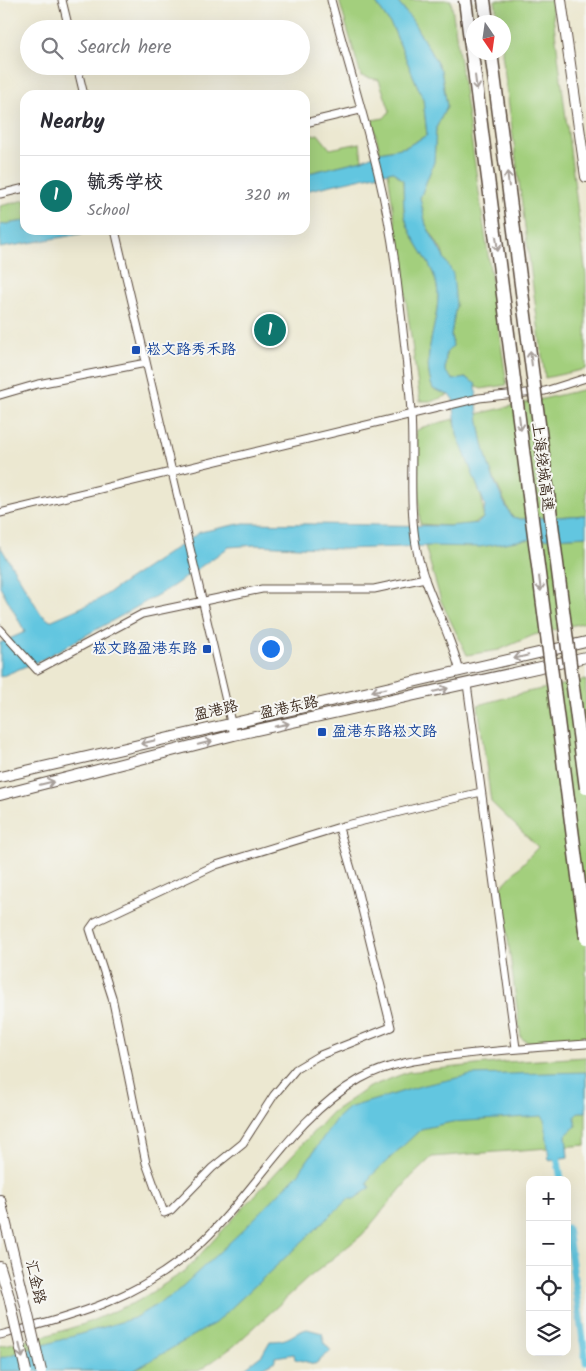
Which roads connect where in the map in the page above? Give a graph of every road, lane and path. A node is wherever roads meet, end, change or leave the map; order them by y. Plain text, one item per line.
1 (62, 0) edge
2 (331, 0) edge
3 (465, 0) edge
4 (484, 0) edge
5 (561, 0) edge
6 (486, 15) edge
7 (67, 20) edge
8 (492, 60) edge
9 (79, 75) edge
10 (83, 90) edge
11 (360, 110) junction
12 (310, 122) edge
13 (586, 177) edge
14 (20, 189) edge
15 (0, 194) edge
16 (117, 235) edge
17 (146, 363) junction
18 (586, 378) edge
19 (0, 395) edge
20 (411, 414) junction
21 (172, 473) junction
22 (0, 513) edge
23 (425, 578) junction
24 (202, 600) junction
25 (0, 630) edge
26 (586, 642) edge
27 (586, 657) edge
28 (460, 672) junction
29 (467, 684) junction
30 (230, 723) junction
31 (234, 735) junction
32 (0, 777) edge
33 (586, 788) edge
34 (481, 792) junction
35 (0, 795) edge
36 (340, 828) junction
37 (586, 938) edge
38 (586, 1044) edge
39 (516, 1048) junction
40 (0, 1200) edge
41 (0, 1267) edge
42 (0, 1335) edge
43 (26, 1371) edge
44 (41, 1371) edge

1 - 7 street
2 - 11 street
3 -> 37 highway, 上海绕城高速, bridge
4 - 6 highway
5 - 13 main road
33 -> 8 highway, 上海绕城高速, bridge
9 - 10 street
11 - 12 street
11 - 20 street
14 - 15 street
16 - 17 street
17 - 19 street
17 - 21 street
18 - 20 street
20 - 21 street
20 - 23 street
21 - 22 street
21 - 24 street
23 - 24 street
23 - 28 street
24 - 25 street
24 - 30 street
26 -> 28 main road, 盈港路
27 - 29 main road, 盈港东路
28 -> 30 main road, 盈港路
31 -> 29 main road, 盈港东路
29 - 34 street
30 - 31 street
30 -> 32 main road, 盈港路
35 -> 31 main road, 盈港东路
34 - 36 street
34 - 39 street
36 - 36 street
38 - 39 street
39 - 42 street
40 - 44 main road, 汇金路, bridge
41 -> 43 main road, 汇金路, bridge

